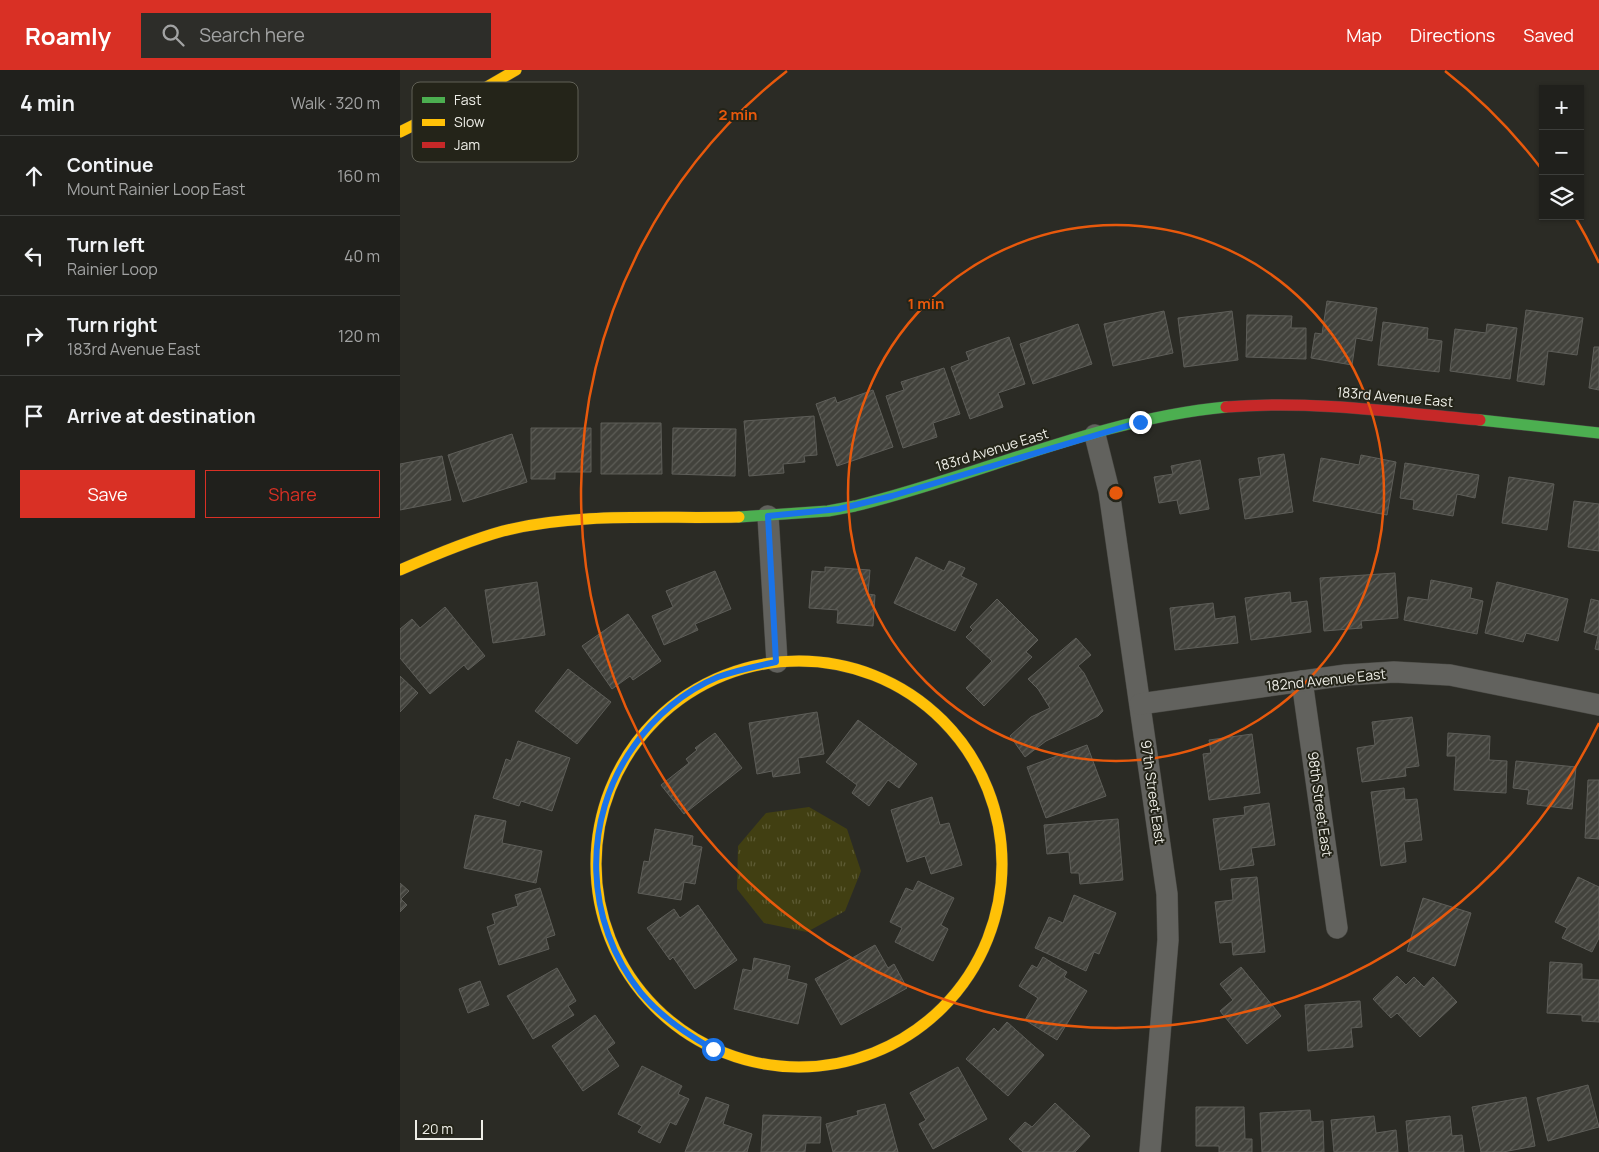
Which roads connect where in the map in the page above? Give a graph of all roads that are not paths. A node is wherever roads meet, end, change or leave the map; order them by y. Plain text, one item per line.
1 (516, 70) edge
2 (495, 82) edge
3 (412, 126) edge
4 (400, 132) edge
5 (1599, 433) edge
6 (1095, 435) junction
7 (768, 516) junction
8 (400, 570) edge
9 (776, 662) junction
10 (1302, 681) junction
11 (1140, 704) junction
12 (1599, 705) edge
13 (1338, 928) dead end
14 (1150, 1152) edge

1 - 2 street
3 - 4 street
5 - 6 street, 183rd Avenue East
6 - 7 street, 183rd Avenue East
6 - 11 street, 97th Street East
7 - 8 street, 183rd Avenue East
7 - 9 street
9 - 9 street
10 - 11 street, 182nd Avenue East
10 - 12 street, 182nd Avenue East
10 - 13 street, 98th Street East
11 - 14 street, 97th Street East

